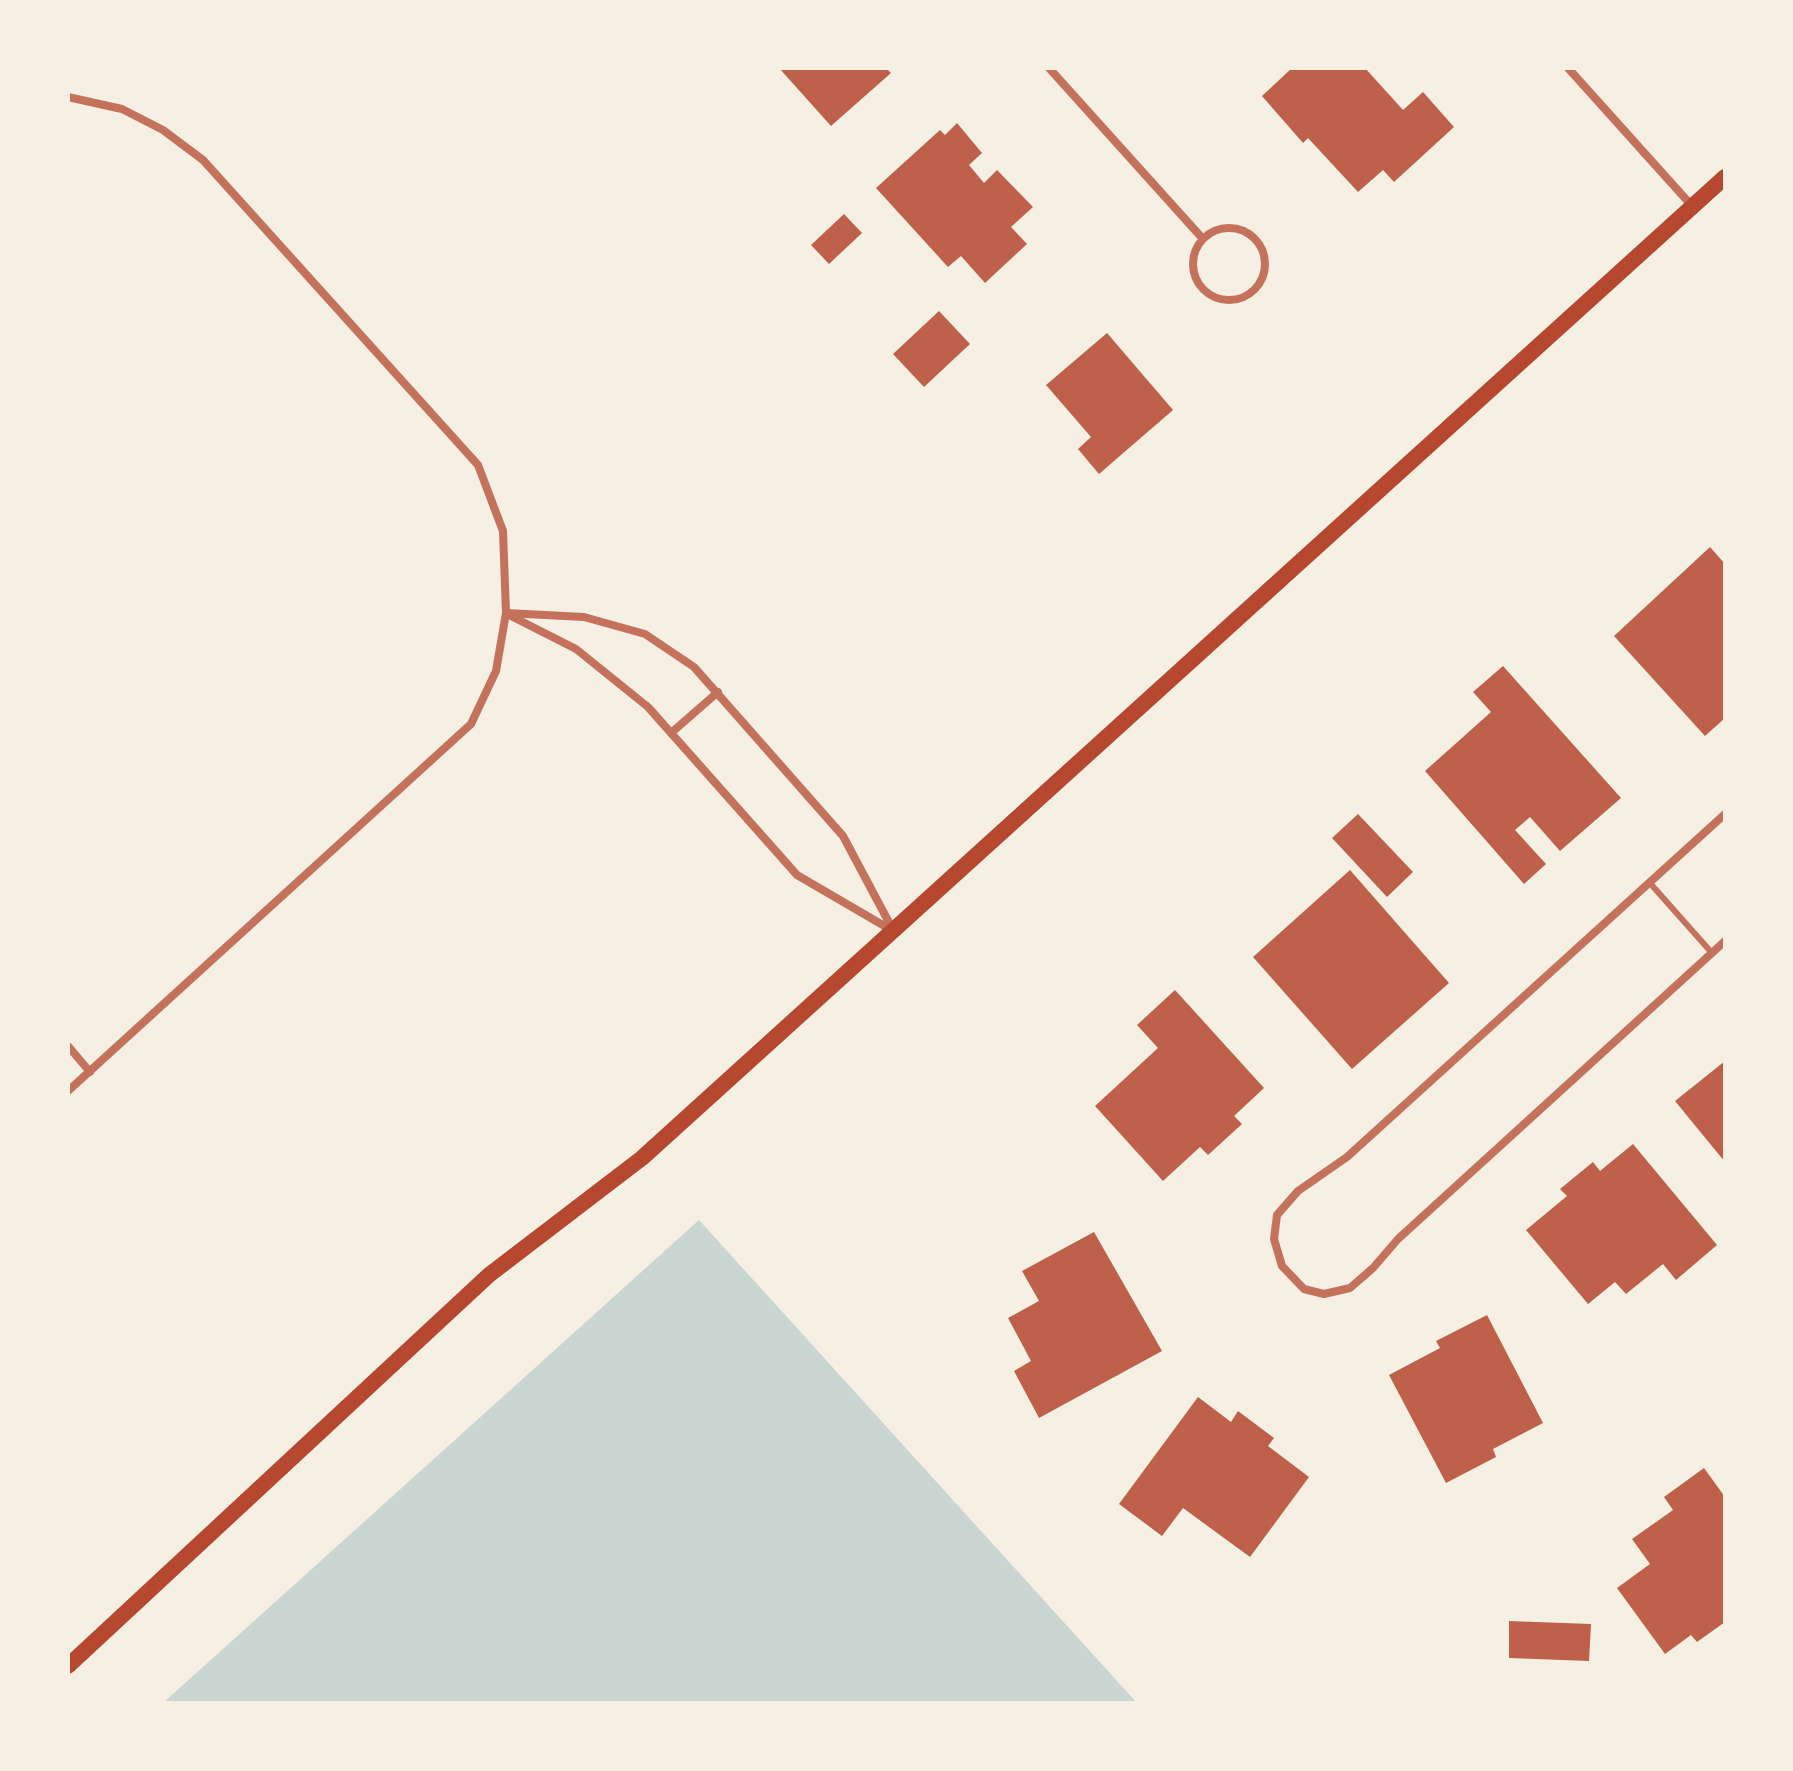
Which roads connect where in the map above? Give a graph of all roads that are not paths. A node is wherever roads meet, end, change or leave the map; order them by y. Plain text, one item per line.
1 (1049, 68) edge
2 (1568, 68) edge
3 (68, 97) edge
4 (1725, 177) edge
5 (1693, 206) junction
6 (1203, 239) junction
7 (506, 613) junction
8 (718, 692) junction
9 (671, 733) junction
10 (1725, 814) edge
11 (1717, 821) junction
12 (1725, 828) edge
13 (1649, 882) junction
14 (893, 931) junction
15 (1725, 941) edge
16 (1712, 953) junction
17 (68, 1046) edge
18 (90, 1072) junction
19 (68, 1091) edge
20 (68, 1666) edge

1 - 6 street
2 - 5 street
3 - 7 street
4 - 5 main road
5 - 14 main road
6 - 6 street
7 - 8 street
7 - 9 street
7 - 18 street
8 - 9 street
8 - 14 street
9 - 14 street
10 - 11 street
11 - 12 lane
11 - 13 street
13 - 16 lane
13 - 16 street
14 - 20 main road
15 - 16 street
17 - 18 street
18 - 19 street

